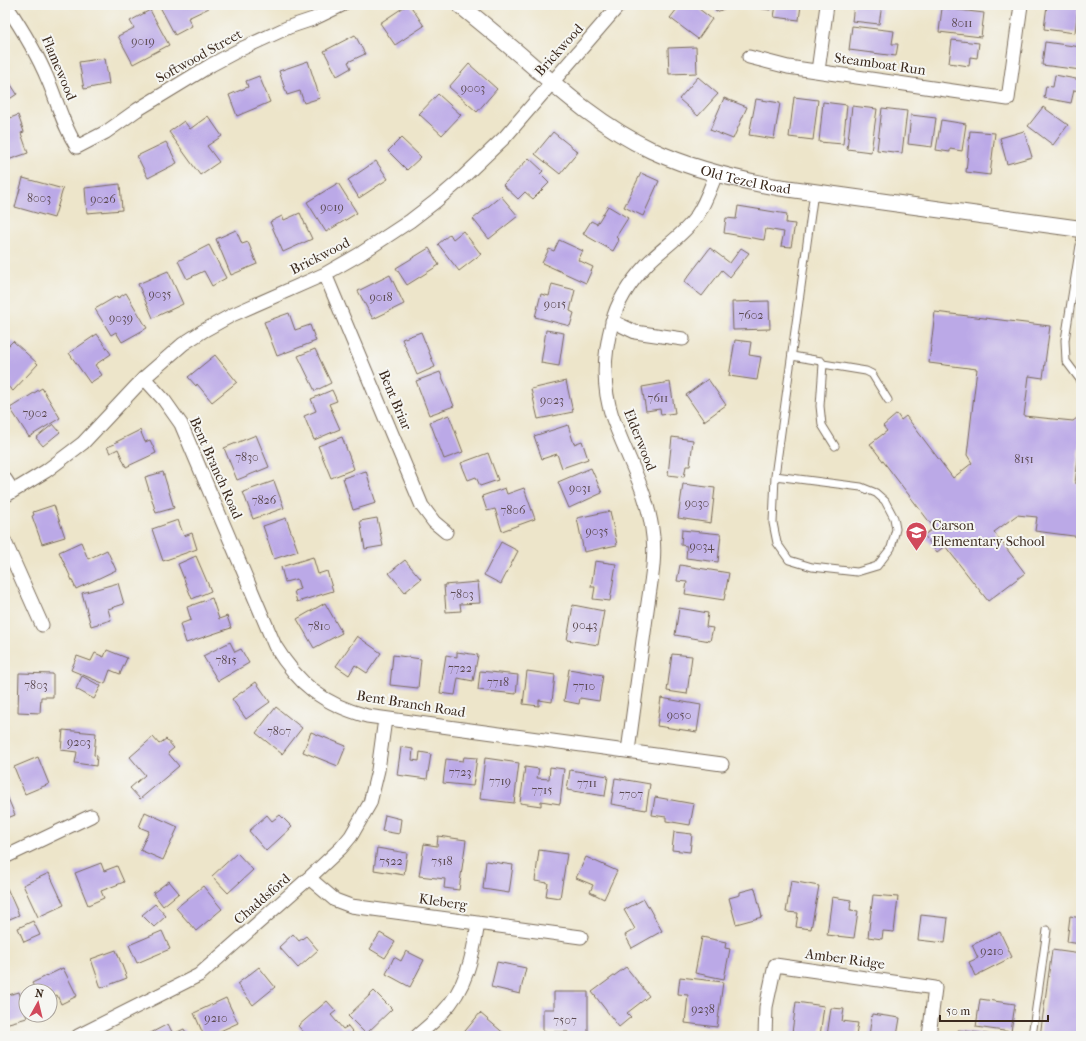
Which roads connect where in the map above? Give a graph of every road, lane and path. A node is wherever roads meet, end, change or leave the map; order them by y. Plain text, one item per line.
1 (6, 5) edge
2 (342, 5) edge
3 (460, 5) edge
4 (619, 5) edge
5 (827, 5) edge
6 (1021, 5) edge
7 (749, 57) dead end
8 (818, 71) junction
9 (551, 82) junction
10 (77, 147) joint
11 (716, 174) junction
12 (814, 192) junction
13 (1081, 229) edge
14 (1081, 239) edge
15 (325, 274) junction
16 (1078, 281) edge
17 (612, 321) junction
18 (682, 339) dead end
19 (792, 356) junction
20 (823, 364) junction
21 (144, 378) junction
22 (1081, 381) edge
23 (888, 400) dead end
24 (835, 446) dead end
25 (775, 476) junction
26 (5, 479) edge
27 (9, 494) edge
28 (446, 532) dead end
29 (5, 542) edge
30 (42, 625) dead end
31 (386, 719) junction
32 (628, 751) junction
33 (722, 764) dead end
34 (91, 816) dead end
35 (5, 857) edge
36 (310, 878) junction
37 (478, 923) junction
38 (1047, 930) dead end
39 (581, 937) dead end
40 (78, 1036) edge
41 (417, 1036) edge
42 (765, 1036) edge
43 (929, 1036) edge
44 (1032, 1036) edge

1 - 10 street, Flamewood
2 - 10 street, Softwood Street
3 - 9 street, Old Tezel Road
4 - 9 street, Brickwood
5 - 8 street
6 - 8 street, Steamboat Run
7 - 8 street, Steamboat Run
9 - 11 street, Old Tezel Road
9 - 15 street, Brickwood
11 - 12 street, Old Tezel Road
11 - 17 street, Elderwood
12 - 13 street, Old Tezel Road
12 - 19 lane
14 - 16 lane
15 - 21 street, Brickwood
15 - 28 street, Bent Briar
16 - 22 lane
17 - 18 street
17 - 32 street, Elderwood
19 - 20 lane
19 - 25 lane
20 - 23 lane
20 - 24 lane
21 - 27 street, Brickwood
21 - 31 street, Bent Branch Road
25 - 25 lane
26 - 27 street
29 - 30 street
31 - 32 street, Bent Branch Road
31 - 36 street, Chaddsford
32 - 33 street, Bent Branch Road
34 - 35 street
36 - 37 street, Kleberg
36 - 40 street, Chaddsford
37 - 39 street, Kleberg
37 - 41 street
38 - 44 lane
42 - 43 street, Amber Ridge

